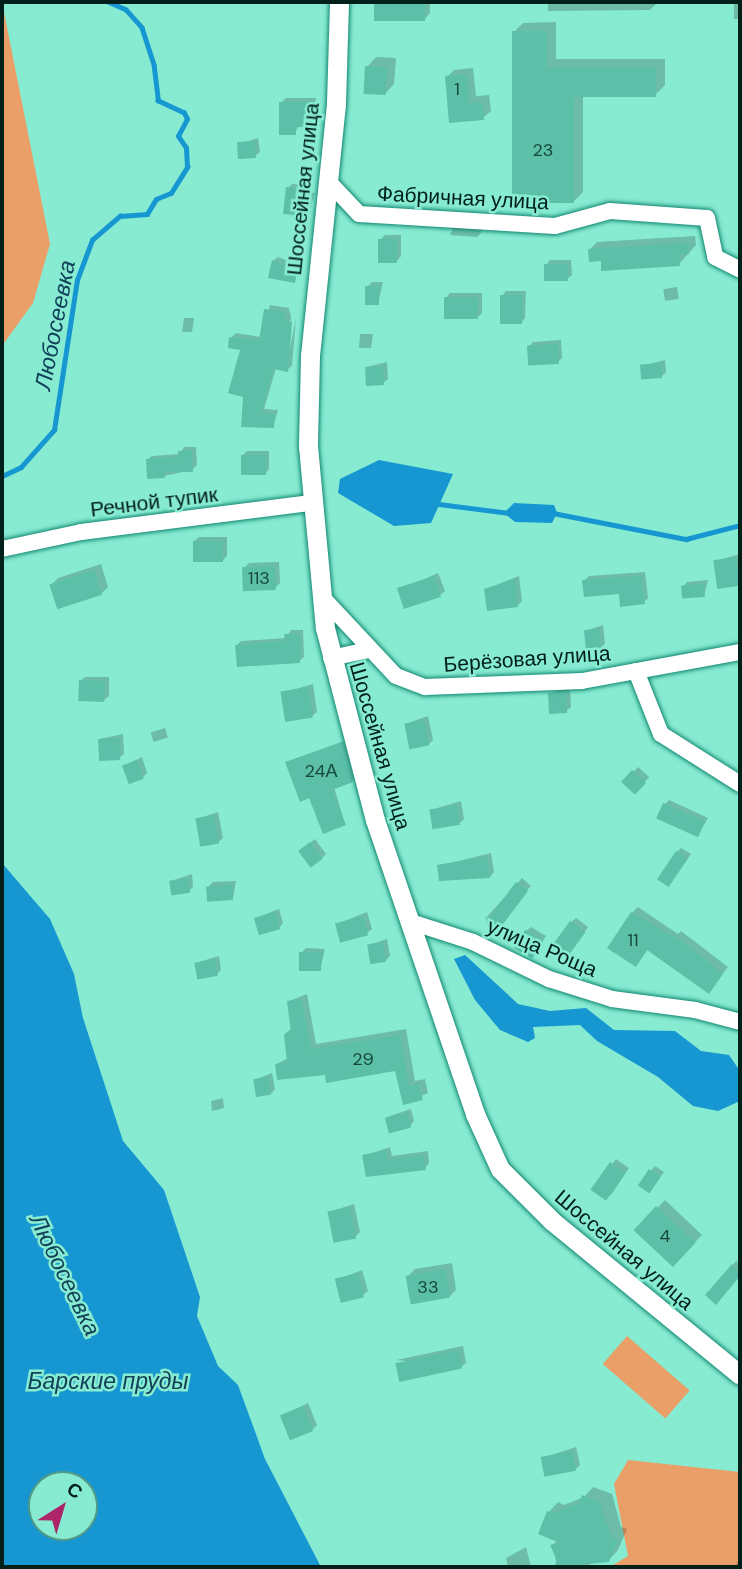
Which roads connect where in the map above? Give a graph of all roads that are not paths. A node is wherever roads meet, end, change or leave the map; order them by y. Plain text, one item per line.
1 (339, 2) edge
2 (328, 181) junction
3 (740, 270) edge
4 (311, 503) junction
5 (2, 549) edge
6 (321, 597) junction
7 (370, 650) junction
8 (740, 652) edge
9 (331, 658) junction
10 (636, 671) junction
11 (740, 784) edge
12 (411, 922) junction
13 (740, 1022) edge
14 (740, 1375) edge

1 - 2 street, Шоссейная улица
2 - 3 street, Фабричная улица
2 - 4 street, Шоссейная улица
4 - 5 street, Речной тупик
4 - 6 street, Шоссейная улица
6 - 7 street, Берёзовая улица
6 - 9 street, Шоссейная улица
7 - 9 street
7 - 10 street, Берёзовая улица
8 - 10 street, Берёзовая улица
9 - 12 street, Шоссейная улица
10 - 11 street
12 - 13 street, улица Роща
12 - 14 street, Шоссейная улица

